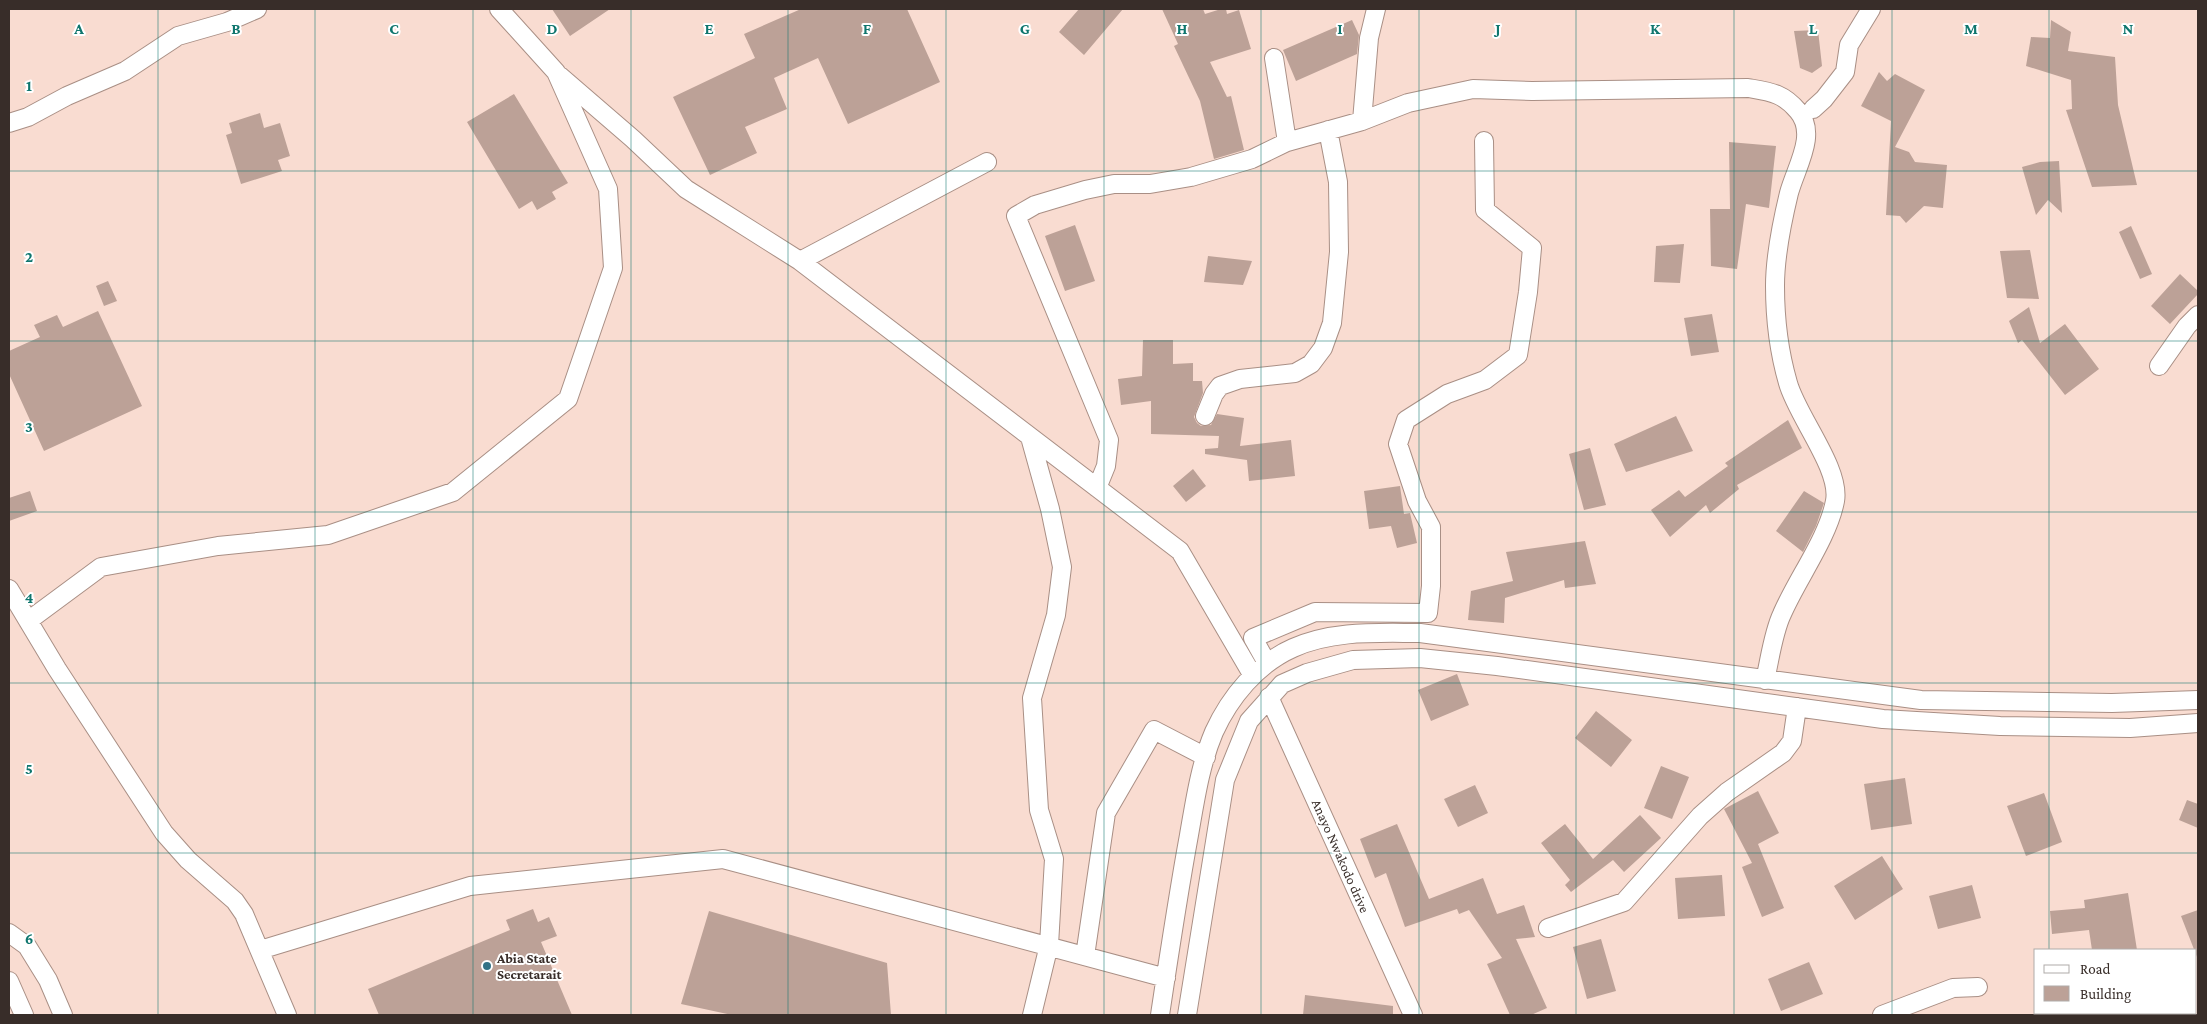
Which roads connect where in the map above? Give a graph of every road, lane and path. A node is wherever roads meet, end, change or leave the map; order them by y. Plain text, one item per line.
1 (256, 9) edge
2 (499, 9) edge
3 (1376, 9) edge
4 (1871, 9) edge
5 (1274, 58) dead end
6 (556, 72) junction
7 (1813, 109) dead end
8 (1362, 121) junction
9 (9, 123) edge
10 (1328, 130) junction
11 (1484, 141) dead end
12 (1288, 142) junction
13 (987, 162) dead end
14 (800, 261) junction
15 (2198, 315) edge
16 (2159, 366) dead end
17 (1205, 416) dead end
18 (1030, 437) junction
19 (1097, 488) junction
20 (9, 589) edge
21 (28, 621) junction
22 (1267, 663) junction
23 (1252, 676) junction
24 (1765, 680) junction
25 (1268, 697) junction
26 (2198, 700) edge
27 (1796, 708) junction
28 (2198, 723) edge
29 (1206, 756) junction
30 (1548, 928) dead end
31 (9, 933) edge
32 (1049, 946) junction
33 (260, 950) junction
34 (1085, 956) junction
35 (1166, 978) junction
36 (9, 981) edge
37 (1978, 987) dead end
38 (24, 1015) edge
39 (63, 1015) edge
40 (287, 1015) edge
41 (1032, 1015) edge
42 (1160, 1015) edge
43 (1187, 1015) edge
44 (1413, 1015) edge
45 (1882, 1015) edge

1 - 9 street
2 - 6 street
3 - 8 street
4 - 7 street
5 - 12 street
6 - 14 street
6 - 21 street
8 - 10 street
8 - 24 street
10 - 12 street
10 - 17 street
11 - 22 street
12 - 19 street
13 - 14 street
14 - 18 street
15 - 16 street
18 - 19 street
18 - 32 street
19 - 23 street
20 - 21 street
21 - 33 street
22 - 23 street
22 - 24 street
23 - 29 street
24 - 26 street
25 - 27 street
25 - 43 street
25 - 44 street, Anayo Nwakodo drive
27 - 28 street
27 - 30 street
29 - 34 street
29 - 35 street
31 - 39 street
32 - 33 street
32 - 34 street
32 - 41 street
33 - 40 street
34 - 35 street
35 - 42 street
36 - 38 street
37 - 45 street

